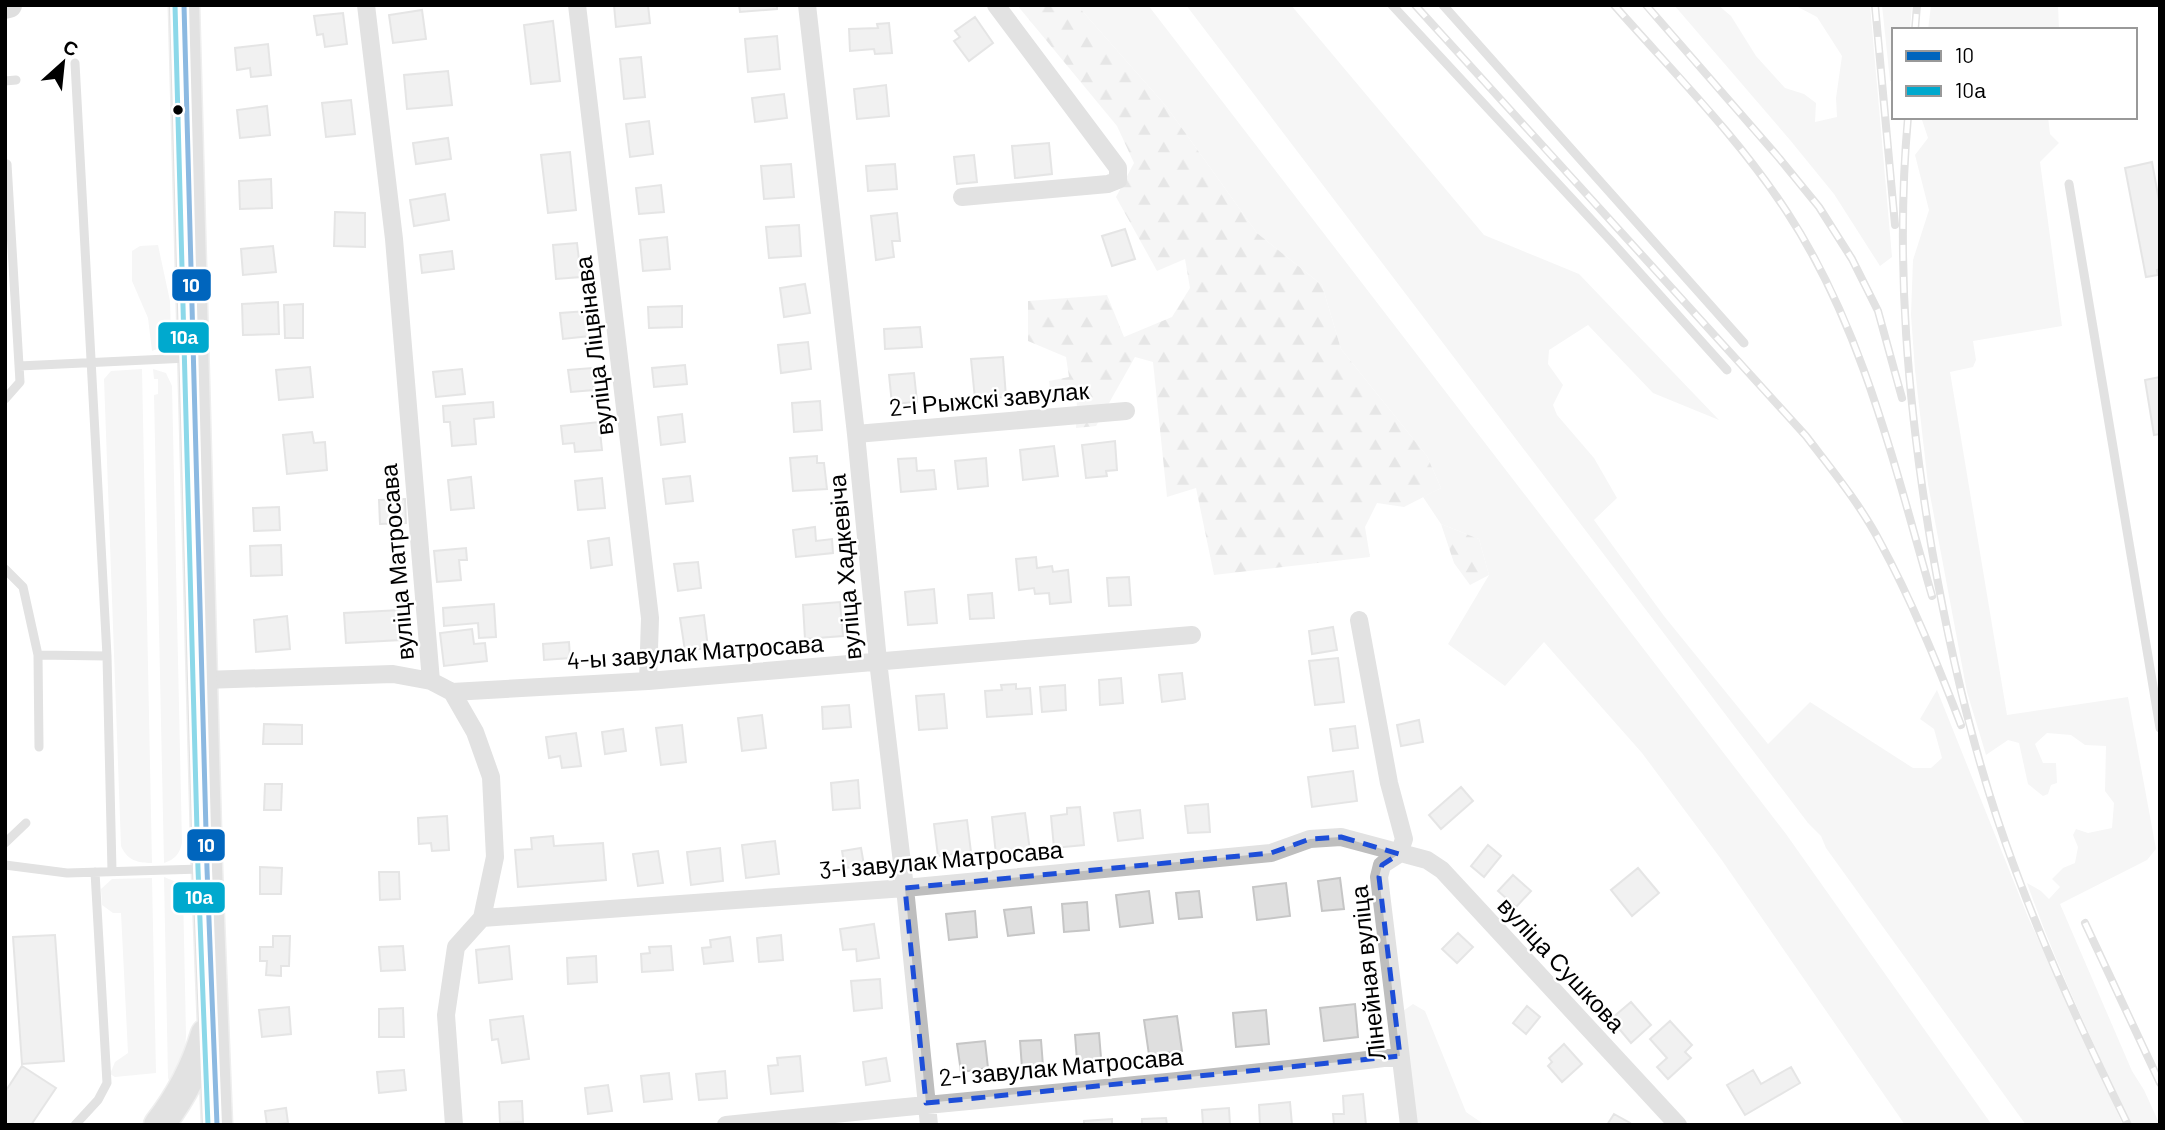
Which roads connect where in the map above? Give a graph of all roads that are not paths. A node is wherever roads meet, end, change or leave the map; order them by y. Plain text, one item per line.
1 (184, 5) edge
2 (366, 5) edge
3 (577, 5) edge
4 (807, 5) edge
5 (996, 5) edge
6 (1392, 5) edge
7 (1443, 5) edge
8 (75, 63) dead end
9 (16, 80) dead end
10 (5, 81) edge
11 (7, 164) edge
12 (2069, 184) dead end
13 (962, 197) dead end
14 (1744, 343) dead end
15 (194, 358) junction
16 (91, 363) junction
17 (19, 366) junction
18 (1727, 370) dead end
19 (5, 399) edge
20 (1126, 411) dead end
21 (856, 434) junction
22 (5, 569) edge
23 (1359, 620) dead end
24 (1192, 635) dead end
25 (38, 655) junction
26 (107, 656) junction
27 (878, 661) junction
28 (203, 680) junction
29 (431, 681) junction
30 (648, 681) junction
31 (452, 692) junction
32 (2160, 728) edge
33 (39, 747) dead end
34 (26, 823) dead end
35 (5, 843) edge
36 (1399, 854) junction
37 (5, 865) edge
38 (207, 869) junction
39 (94, 872) junction
40 (111, 872) junction
41 (905, 888) junction
42 (482, 918) junction
43 (211, 1017) junction
44 (1400, 1056) junction
45 (926, 1103) junction
46 (75, 1125) edge
47 (159, 1125) edge
48 (217, 1125) edge
49 (454, 1125) edge
50 (726, 1125) edge
51 (929, 1125) edge
52 (1409, 1125) edge
53 (1678, 1125) edge

1 - 15 main road
2 - 29 street, вуліца Матросава
3 - 30 street, вуліца Ліцвінава
4 - 21 street, вуліца Хадкевіча
5 - 13 street
6 - 18 lane
7 - 14 lane
8 - 16 lane
9 - 10 lane
11 - 17 lane
12 - 32 lane
15 - 16 lane
15 - 28 main road
16 - 17 lane
16 - 26 lane
17 - 19 lane
20 - 21 street, 2-і Рыжскі завулак
21 - 27 street, вуліца Хадкевіча
22 - 25 lane
23 - 36 street
24 - 27 street, 4-ы завулак Матросава
25 - 26 lane
25 - 33 lane
26 - 40 lane
27 - 30 street, 4-ы завулак Матросава
27 - 41 street, вуліца Хадкевіча
28 - 29 street
28 - 38 main road
29 - 31 street, вуліца Матросава
30 - 31 street, 4-ы завулак Матросава
31 - 42 street
34 - 35 lane
36 - 41 street, 3-і завулак Матросава
36 - 44 street, Лінейная вуліца
36 - 53 street, вуліца Сушкова
37 - 39 lane
38 - 40 lane
38 - 43 main road
39 - 40 lane
39 - 46 lane
41 - 42 street, 3-і завулак Матросава
41 - 45 street, вуліца Хадкевіча
42 - 49 street
43 - 47 main road
43 - 48 main road
44 - 45 street, 2-і завулак Матросава
44 - 52 street, Лінейная вуліца
45 - 50 street, 2-і завулак Матросава
45 - 51 street, вуліца Хадкевіча

